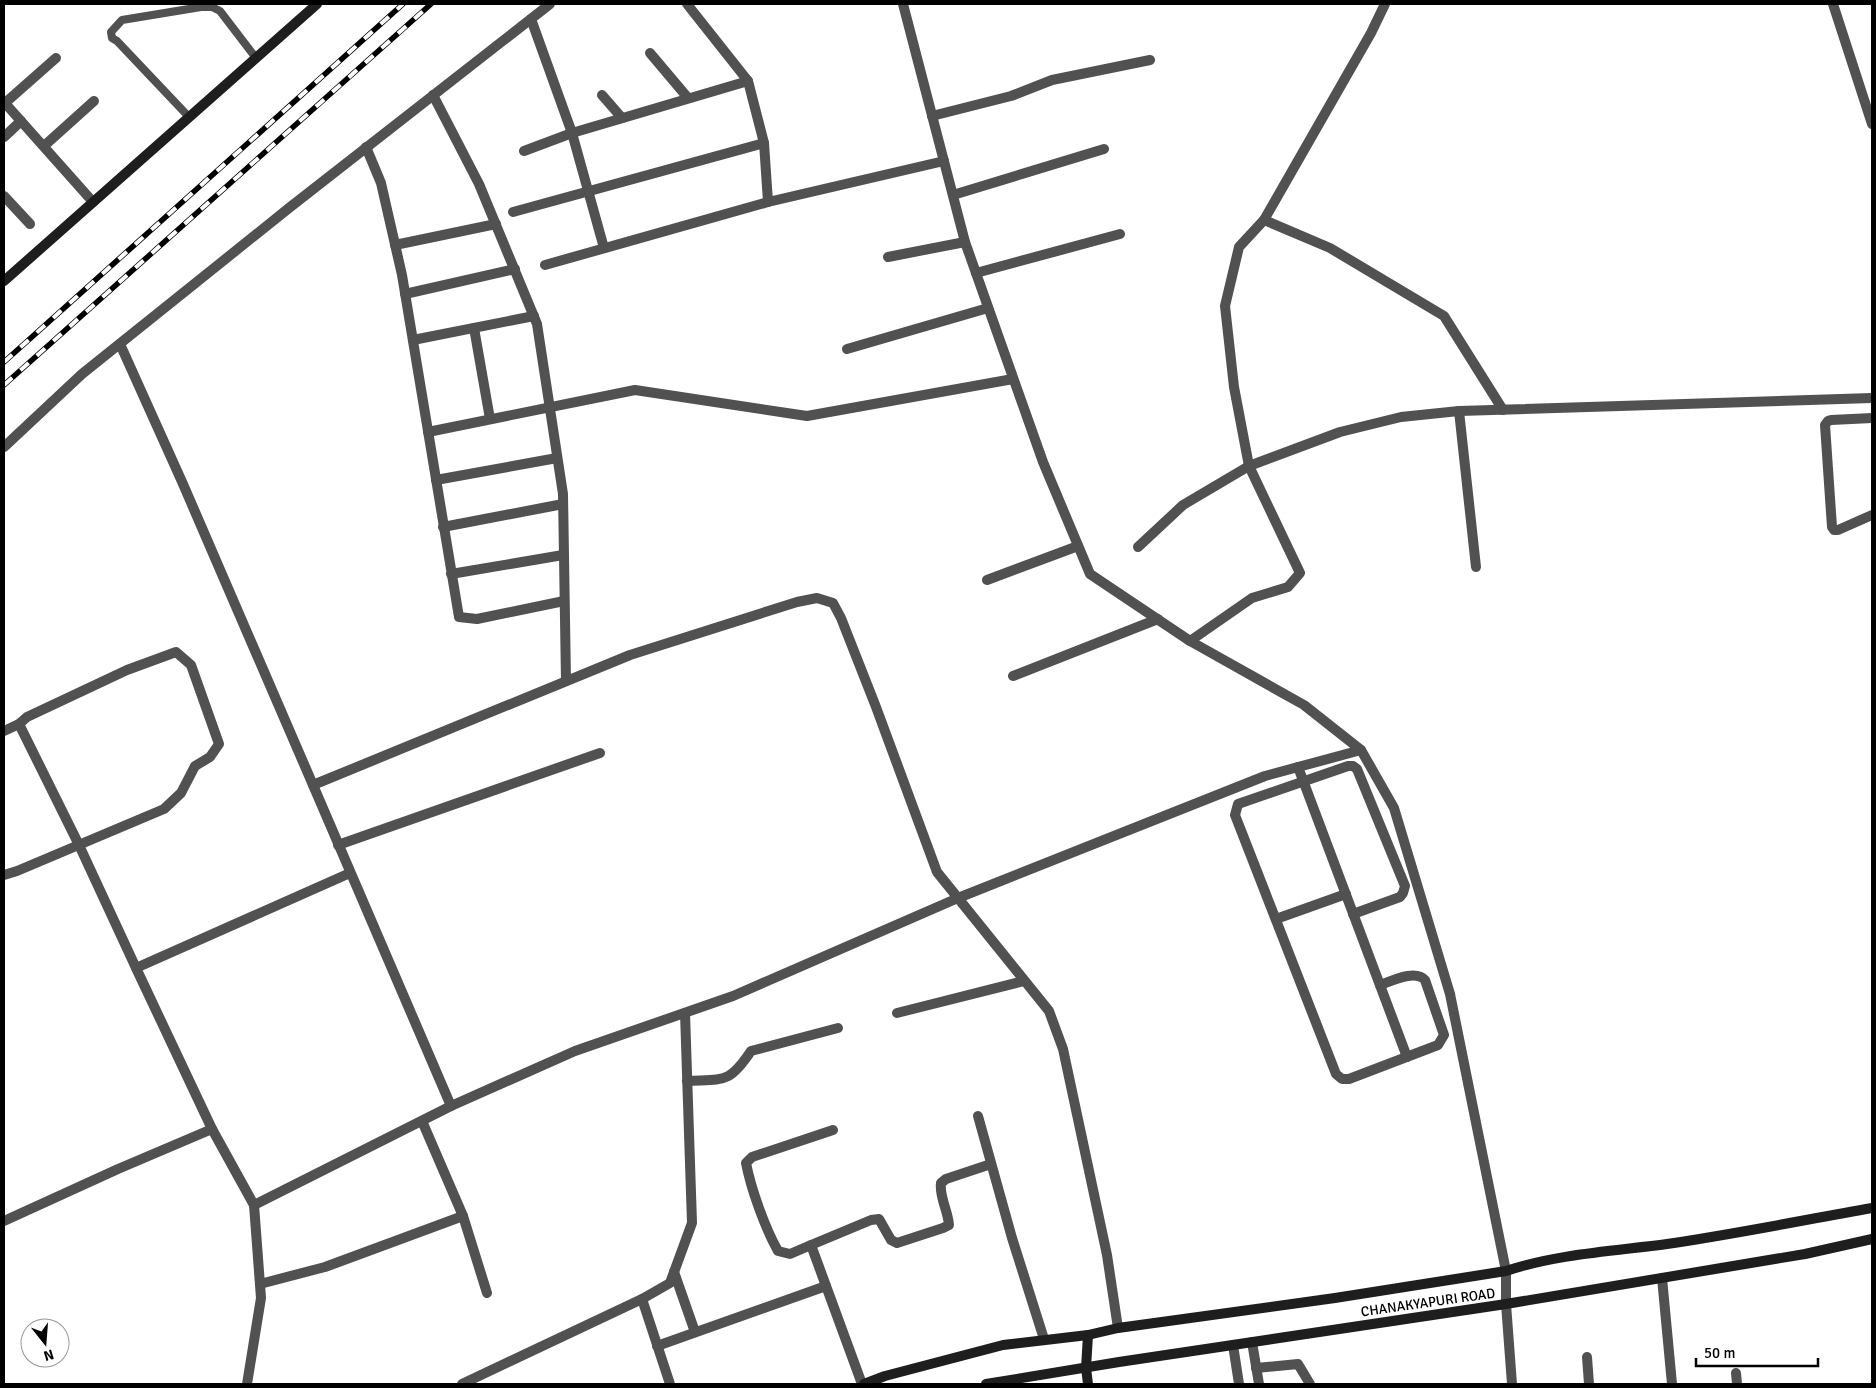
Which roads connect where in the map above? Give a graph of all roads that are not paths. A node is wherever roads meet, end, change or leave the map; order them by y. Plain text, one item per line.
1 (317, 4) edge
2 (550, 4) edge
3 (687, 4) edge
4 (903, 4) edge
5 (1385, 4) edge
6 (1833, 4) edge
7 (531, 19) junction
8 (650, 53) dead end
9 (56, 58) dead end
10 (256, 58) junction
11 (1150, 60) dead end
12 (748, 81) junction
13 (433, 95) junction
14 (602, 95) dead end
15 (688, 98) junction
16 (94, 101) dead end
17 (4, 102) edge
18 (932, 116) junction
19 (189, 117) junction
20 (622, 118) junction
21 (21, 121) junction
22 (1872, 124) edge
23 (572, 133) junction
24 (4, 137) edge
25 (764, 143) junction
26 (44, 146) junction
27 (366, 148) junction
28 (1104, 149) dead end
29 (524, 151) dead end
30 (944, 161) junction
31 (588, 191) junction
32 (953, 195) junction
33 (4, 196) edge
34 (94, 202) junction
35 (768, 202) junction
36 (513, 212) dead end
37 (1264, 220) junction
38 (30, 224) dead end
39 (496, 224) junction
40 (1120, 234) dead end
41 (965, 242) junction
42 (395, 245) junction
43 (604, 248) junction
44 (888, 257) dead end
45 (545, 265) dead end
46 (515, 269) junction
47 (976, 273) junction
48 (4, 281) edge
49 (405, 294) junction
50 (988, 308) junction
51 (534, 316) junction
52 (474, 328) junction
53 (413, 340) junction
54 (120, 344) junction
55 (847, 349) dead end
56 (1013, 378) junction
57 (1872, 398) edge
58 (550, 407) junction
59 (1503, 410) junction
60 (1459, 411) junction
61 (1872, 418) edge
62 (490, 420) junction
63 (428, 432) junction
64 (4, 448) edge
65 (557, 458) junction
66 (1249, 466) junction
67 (436, 480) junction
68 (563, 504) junction
69 (1872, 515) edge
70 (443, 527) junction
71 (1078, 546) junction
72 (1138, 547) dead end
73 (563, 555) junction
74 (1476, 567) dead end
75 (451, 574) junction
76 (987, 580) dead end
77 (564, 601) junction
78 (1158, 619) junction
79 (1190, 641) junction
80 (1013, 676) dead end
81 (566, 681) junction
82 (19, 724) junction
83 (4, 731) edge
84 (1362, 750) junction
85 (600, 753) dead end
86 (1298, 767) junction
87 (1304, 782) junction
88 (313, 785) junction
89 (79, 845) junction
90 (338, 845) junction
91 (350, 873) junction
92 (4, 874) edge
93 (1346, 894) junction
94 (958, 898) junction
95 (1353, 914) junction
96 (1276, 919) junction
97 (136, 968) junction
98 (1024, 981) junction
99 (1380, 985) junction
100 (684, 1013) junction
101 (897, 1013) dead end
102 (838, 1028) dead end
103 (1406, 1057) junction
104 (687, 1081) junction
105 (451, 1106) junction
106 (978, 1116) dead end
107 (422, 1121) junction
108 (212, 1129) junction
109 (833, 1130) dead end
110 (991, 1164) junction
111 (254, 1205) junction
112 (1872, 1208) edge
113 (463, 1216) junction
114 (4, 1221) edge
115 (1872, 1239) edge
116 (811, 1245) junction
117 (1506, 1271) junction
118 (674, 1272) junction
119 (1662, 1278) junction
120 (260, 1284) junction
121 (826, 1286) junction
122 (487, 1293) dead end
123 (642, 1299) junction
124 (1506, 1304) junction
125 (1118, 1328) junction
126 (695, 1332) junction
127 (1088, 1335) junction
128 (1044, 1339) junction
129 (1252, 1342) junction
130 (1233, 1345) junction
131 (657, 1346) junction
132 (1587, 1357) dead end
133 (1086, 1368) junction
134 (1256, 1368) junction
135 (1736, 1373) dead end
136 (247, 1384) edge
137 (462, 1384) edge
138 (670, 1384) edge
139 (863, 1384) edge
140 (986, 1384) edge
141 (1088, 1384) edge
142 (1239, 1384) edge
143 (1259, 1384) edge
144 (1310, 1384) edge
145 (1512, 1384) edge
146 (1589, 1384) edge
147 (1672, 1384) edge
148 (1737, 1384) edge

1 - 10 street
2 - 7 street
3 - 12 street
4 - 18 street
5 - 37 street
6 - 22 street
7 - 13 street
7 - 23 street
8 - 15 street
9 - 17 street
10 - 19 street
10 - 19 lane
11 - 18 street
12 - 15 street
12 - 25 street
13 - 27 street
13 - 39 street
14 - 20 street
15 - 20 street
16 - 26 street
17 - 21 street
18 - 30 street
19 - 34 street
20 - 23 street
21 - 24 street
21 - 26 street
23 - 29 street
23 - 31 street
25 - 31 street
25 - 35 street
26 - 34 street
27 - 42 street
27 - 54 street
28 - 32 street
30 - 32 street
30 - 35 street
31 - 36 street
31 - 43 street
32 - 41 street
33 - 38 street
34 - 48 street
35 - 43 street
37 - 59 street
37 - 66 street
39 - 42 street
39 - 46 street
40 - 47 street
41 - 44 street
41 - 47 street
42 - 49 street
43 - 45 street
46 - 49 street
46 - 51 street
47 - 50 street
49 - 53 street
50 - 55 street
50 - 56 street
51 - 52 street
51 - 58 street
52 - 53 street
52 - 62 street
53 - 63 street
54 - 64 street
54 - 88 street
56 - 58 street
56 - 71 street
57 - 59 street
58 - 62 street
58 - 65 street
59 - 60 street
60 - 66 street
60 - 74 street
61 - 69 street
62 - 63 street
63 - 67 street
65 - 67 street
65 - 68 street
66 - 72 street
66 - 79 street
67 - 70 street
68 - 70 street
68 - 73 street
70 - 75 street
71 - 76 street
71 - 78 street
73 - 75 street
73 - 77 street
75 - 77 street
77 - 81 street
78 - 79 street
78 - 80 street
79 - 84 street
81 - 88 street
81 - 94 street
82 - 83 street
82 - 89 street
82 - 89 street
84 - 86 street
84 - 117 street
85 - 90 street
86 - 87 street
86 - 94 street
87 - 93 street
87 - 95 street
87 - 96 street
88 - 90 street
89 - 92 street
89 - 97 street
90 - 91 street
91 - 97 street
91 - 105 street
93 - 95 street
93 - 96 street
94 - 98 street
94 - 100 street
95 - 99 street
96 - 103 street
97 - 108 street
98 - 101 street
98 - 125 street
99 - 103 street
99 - 103 street
100 - 104 street
100 - 105 street
102 - 104 street
104 - 118 street
105 - 107 street
106 - 110 street
107 - 111 street
107 - 113 street
108 - 111 street
108 - 114 street
109 - 116 street
110 - 116 street
110 - 128 street
111 - 120 street
112 - 117 street
113 - 120 street
113 - 122 street
115 - 119 street, CHANAKYAPURI ROAD
116 - 121 street
117 - 124 street
117 - 125 street
118 - 123 street
118 - 126 street
119 - 124 street, CHANAKYAPURI ROAD
119 - 147 street
120 - 136 street
121 - 126 street
121 - 139 street
123 - 131 street
123 - 137 street
124 - 129 street, CHANAKYAPURI ROAD
124 - 145 street
125 - 127 street
126 - 131 street
127 - 128 street
127 - 133 street
128 - 139 street
129 - 130 street, CHANAKYAPURI ROAD
129 - 134 street
130 - 133 street, CHANAKYAPURI ROAD
130 - 142 street
131 - 138 street
132 - 146 street
133 - 140 street, CHANAKYAPURI ROAD
133 - 141 street
134 - 143 street
134 - 144 street
135 - 148 street

